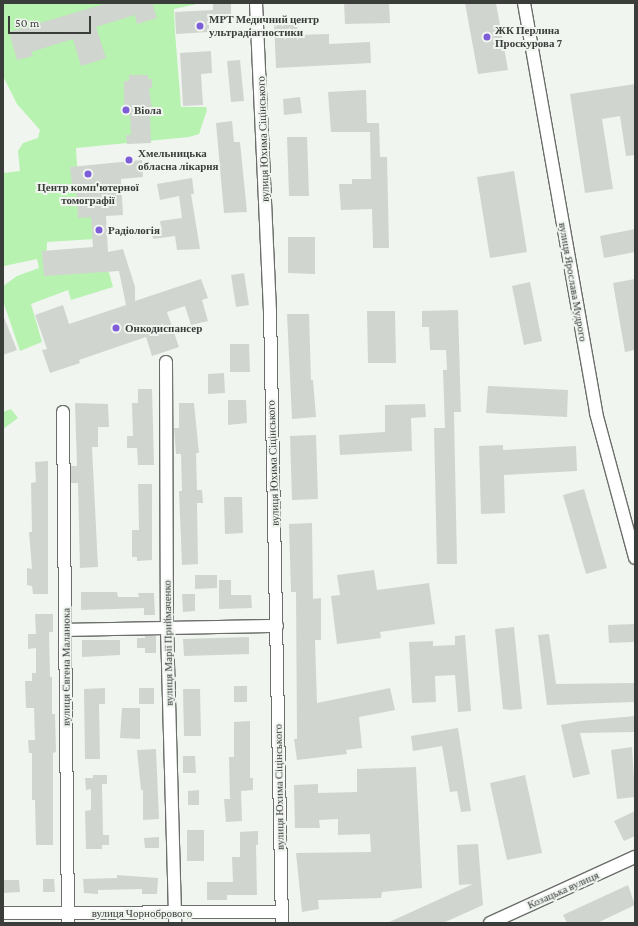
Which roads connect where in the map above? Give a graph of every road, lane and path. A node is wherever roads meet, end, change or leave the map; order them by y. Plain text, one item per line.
1 (256, 3) edge
2 (524, 3) edge
3 (166, 362) dead end
4 (63, 412) dead end
5 (635, 558) edge
6 (276, 626) junction
7 (167, 628) junction
8 (67, 630) junction
9 (635, 857) edge
10 (3, 913) edge
11 (67, 918) edge
12 (175, 918) edge
13 (282, 918) edge
14 (490, 923) edge

1 - 6 street, вулиця Юхима Сіцінського
2 - 5 street, вулиця Ярослава Мудрого
3 - 7 street, вулиця Марії Приймаченко
4 - 8 street, вулиця Євгена Маланюка
6 - 7 street
6 - 13 street, вулиця Юхима Сіцінського
7 - 8 street
7 - 12 street, вулиця Марії Приймаченко
8 - 11 street, вулиця Євгена Маланюка
9 - 14 street, Козацька вулиця
10 - 11 street, вулиця Чорнобрового
11 - 12 street, вулиця Чорнобрового
12 - 13 street, вулиця Чорнобрового

